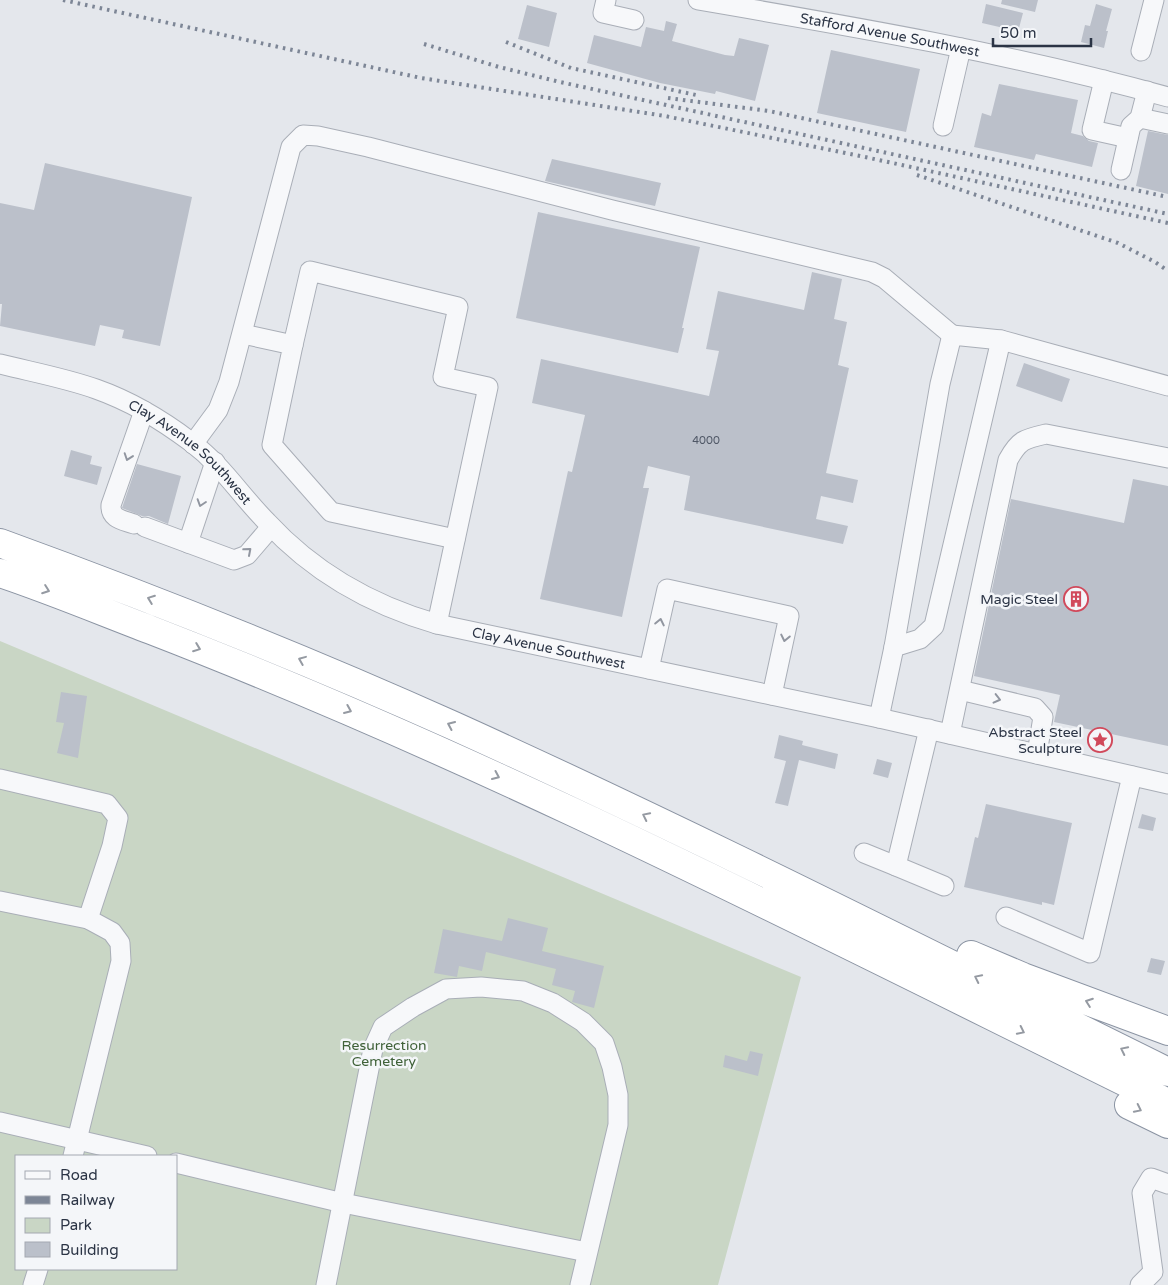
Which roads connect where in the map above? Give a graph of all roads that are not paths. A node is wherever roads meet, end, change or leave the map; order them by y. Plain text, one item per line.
1 (606, 0) edge
2 (698, 0) edge
3 (1154, 0) edge
4 (634, 20) dead end
5 (962, 48) junction
6 (1141, 51) dead end
7 (1104, 80) junction
8 (1147, 91) junction
9 (1168, 97) edge
10 (1140, 118) junction
11 (1168, 124) edge
12 (943, 126) dead end
13 (1128, 138) junction
14 (1121, 170) dead end
15 (243, 334) junction
16 (952, 335) junction
17 (1001, 340) junction
18 (293, 345) junction
19 (0, 364) edge
20 (1168, 386) edge
21 (144, 411) junction
22 (193, 444) junction
23 (1168, 458) edge
24 (215, 462) junction
25 (271, 527) junction
26 (455, 539) junction
27 (0, 543) edge
28 (188, 543) junction
29 (0, 573) edge
30 (437, 624) junction
31 (894, 647) junction
32 (649, 669) junction
33 (960, 690) junction
34 (772, 695) junction
35 (880, 718) junction
36 (928, 729) junction
37 (950, 734) junction
38 (1037, 754) junction
39 (1132, 776) junction
40 (0, 779) edge
41 (1168, 784) edge
42 (690, 837) junction
43 (864, 852) dead end
44 (896, 866) junction
45 (944, 886) dead end
46 (0, 901) edge
47 (774, 909) junction
48 (1006, 917) dead end
49 (88, 919) junction
50 (1168, 1031) edge
51 (1168, 1072) edge
52 (1168, 1103) edge
53 (0, 1122) edge
54 (1168, 1124) edge
55 (76, 1148) edge
56 (138, 1155) edge
57 (178, 1163) edge
58 (1168, 1184) edge
59 (343, 1203) junction
60 (587, 1252) junction
61 (38, 1270) edge
62 (1154, 1277) edge
63 (33, 1285) edge
64 (326, 1285) edge
65 (580, 1285) edge

1 - 4 street
2 - 5 street, Stafford Avenue Southwest
3 - 6 street
5 - 7 street, Stafford Avenue Southwest
5 - 12 street
7 - 8 street, Stafford Avenue Southwest
7 - 13 street
8 - 9 street, Stafford Avenue Southwest
8 - 10 street
10 - 11 street
10 - 13 street
13 - 14 street
15 - 16 street
15 - 18 street
15 - 22 street
16 - 17 street
16 - 31 street
17 - 20 street
17 - 31 street
18 - 26 street
18 - 26 street
19 - 21 street, Clay Avenue Southwest
21 - 22 street, Clay Avenue Southwest
21 -> 28 street
22 - 24 street, Clay Avenue Southwest
23 - 33 street
24 - 25 street, Clay Avenue Southwest
24 -> 28 street
28 -> 25 street
25 - 30 street, Clay Avenue Southwest
26 - 30 street
42 -> 27 highway
29 -> 47 highway
30 - 32 street, Clay Avenue Southwest
31 - 35 street
32 - 34 street, Clay Avenue Southwest
32 -> 34 street
33 - 37 street
33 -> 38 street
34 - 35 street, Clay Avenue Southwest
35 - 36 street, Clay Avenue Southwest
36 - 37 street, Clay Avenue Southwest
36 - 44 street
37 - 38 street, Clay Avenue Southwest
38 - 39 street, Clay Avenue Southwest
39 - 41 street, Clay Avenue Southwest
39 - 48 street
40 - 49 street
50 -> 42 highway
51 -> 42 highway
43 - 44 street
44 - 45 street
46 - 49 street
47 -> 52 highway
47 -> 54 highway
49 - 55 street
53 - 55 street
55 - 56 street
57 - 59 street
58 - 62 street
59 - 60 street
59 - 60 street
59 - 64 street
60 - 65 street
61 - 63 street

